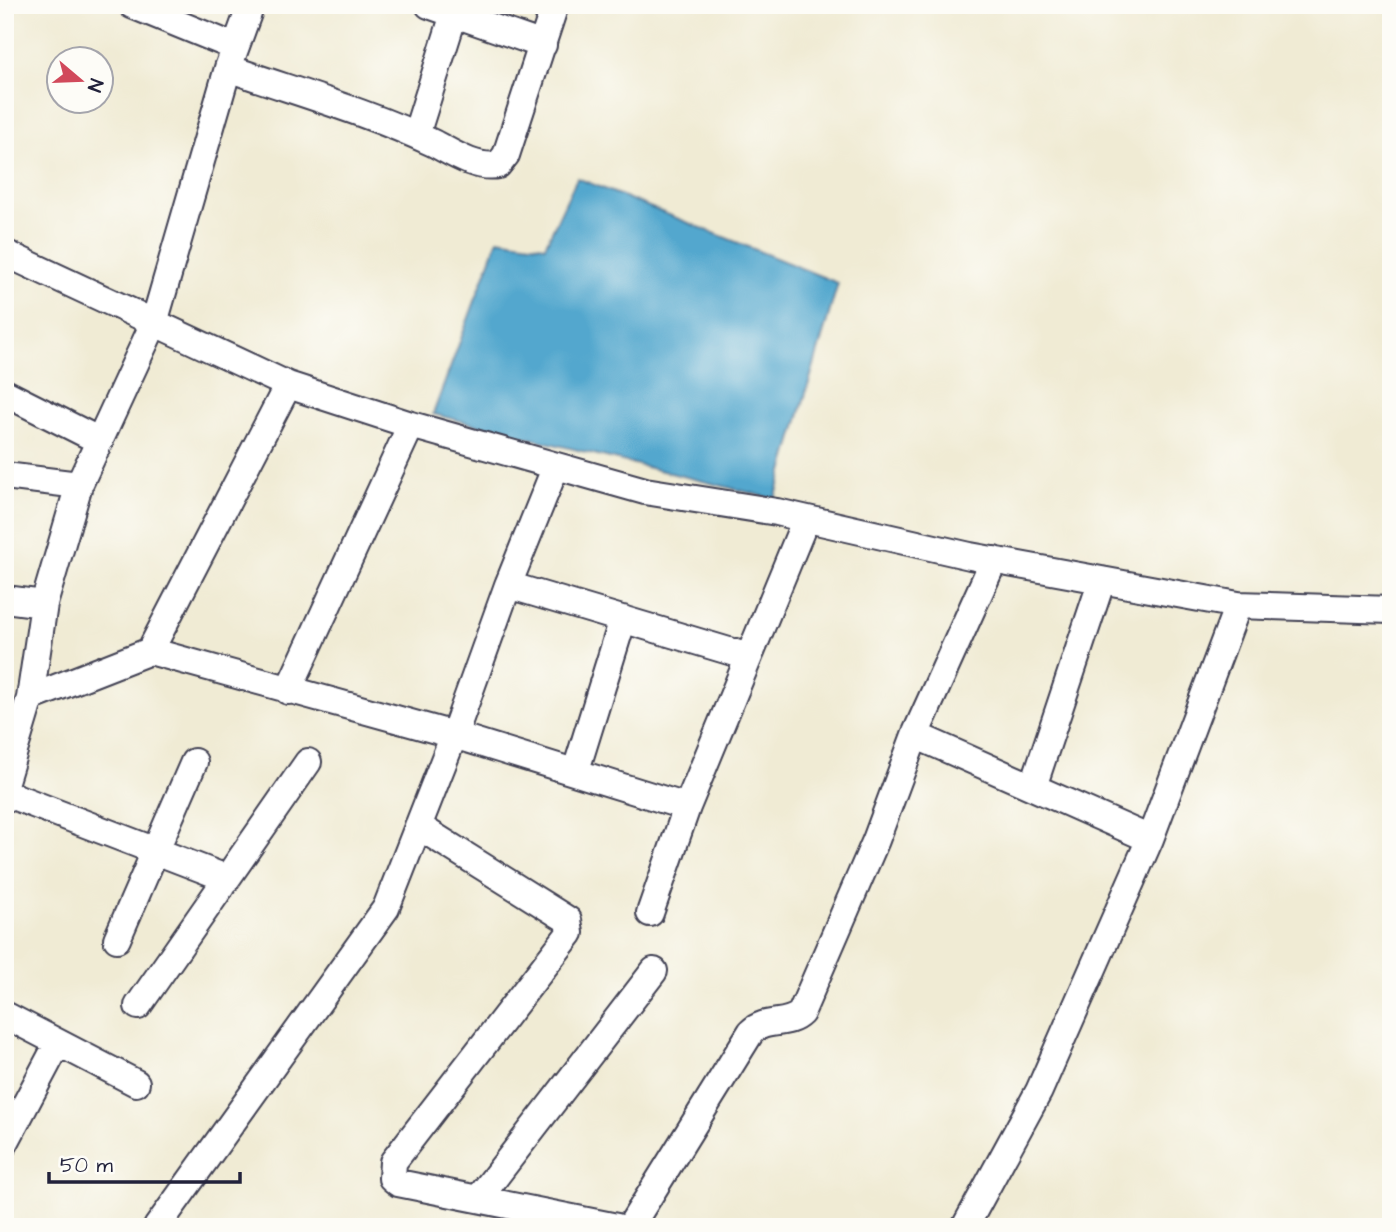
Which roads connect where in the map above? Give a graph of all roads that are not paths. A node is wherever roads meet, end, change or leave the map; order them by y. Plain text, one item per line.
1 (132, 5) edge
2 (251, 5) edge
3 (429, 5) edge
4 (555, 5) edge
5 (454, 14) junction
6 (542, 45) junction
7 (231, 57) junction
8 (416, 135) junction
9 (5, 253) edge
10 (154, 323) junction
11 (288, 385) junction
12 (5, 393) edge
13 (411, 425) junction
14 (100, 441) junction
15 (556, 466) junction
16 (5, 475) edge
17 (79, 485) junction
18 (807, 519) junction
19 (994, 560) junction
20 (1102, 580) junction
21 (508, 585) junction
22 (5, 599) edge
23 (44, 604) junction
24 (1238, 605) junction
25 (1391, 610) edge
26 (623, 619) junction
27 (150, 651) junction
28 (749, 657) junction
29 (288, 691) junction
30 (30, 698) junction
31 (915, 734) junction
32 (454, 735) junction
33 (194, 762) dead end
34 (308, 762) dead end
35 (576, 770) junction
36 (5, 781) edge
37 (1033, 787) junction
38 (5, 793) edge
39 (687, 807) junction
40 (418, 826) junction
41 (1150, 839) junction
42 (155, 851) junction
43 (226, 878) junction
44 (650, 913) dead end
45 (117, 939) dead end
46 (654, 971) dead end
47 (138, 1006) dead end
48 (5, 1015) edge
49 (58, 1043) junction
50 (136, 1083) dead end
51 (5, 1143) edge
52 (479, 1198) junction
53 (157, 1227) edge
54 (617, 1227) edge
55 (630, 1227) edge
56 (965, 1227) edge

1 - 7 street
2 - 7 street
3 - 5 street
4 - 6 street
5 - 6 street
5 - 8 street
6 - 8 street
7 - 8 street
7 - 10 street
9 - 10 street
10 - 11 street
10 - 14 street
11 - 13 street
11 - 27 street
12 - 14 street
13 - 15 street
13 - 29 street
14 - 17 street
15 - 18 street
15 - 21 street
16 - 17 street
17 - 23 street
18 - 19 street
18 - 28 street
19 - 20 street
19 - 31 street
20 - 24 street
20 - 37 street
21 - 26 street
21 - 32 street
22 - 23 street
23 - 30 street
24 - 25 street
24 - 41 street
26 - 28 street
26 - 35 street
27 - 29 street
27 - 30 street
28 - 39 street
29 - 32 street
30 - 36 street
31 - 37 street
31 - 55 street
32 - 35 street
32 - 40 street
33 - 42 street
34 - 43 street
35 - 39 street
37 - 41 street
38 - 42 street
39 - 44 street
40 - 52 street
40 - 53 street
41 - 56 street
42 - 43 street
42 - 45 street
43 - 47 street
46 - 52 street
48 - 49 street
49 - 50 street
49 - 51 street
52 - 54 street

